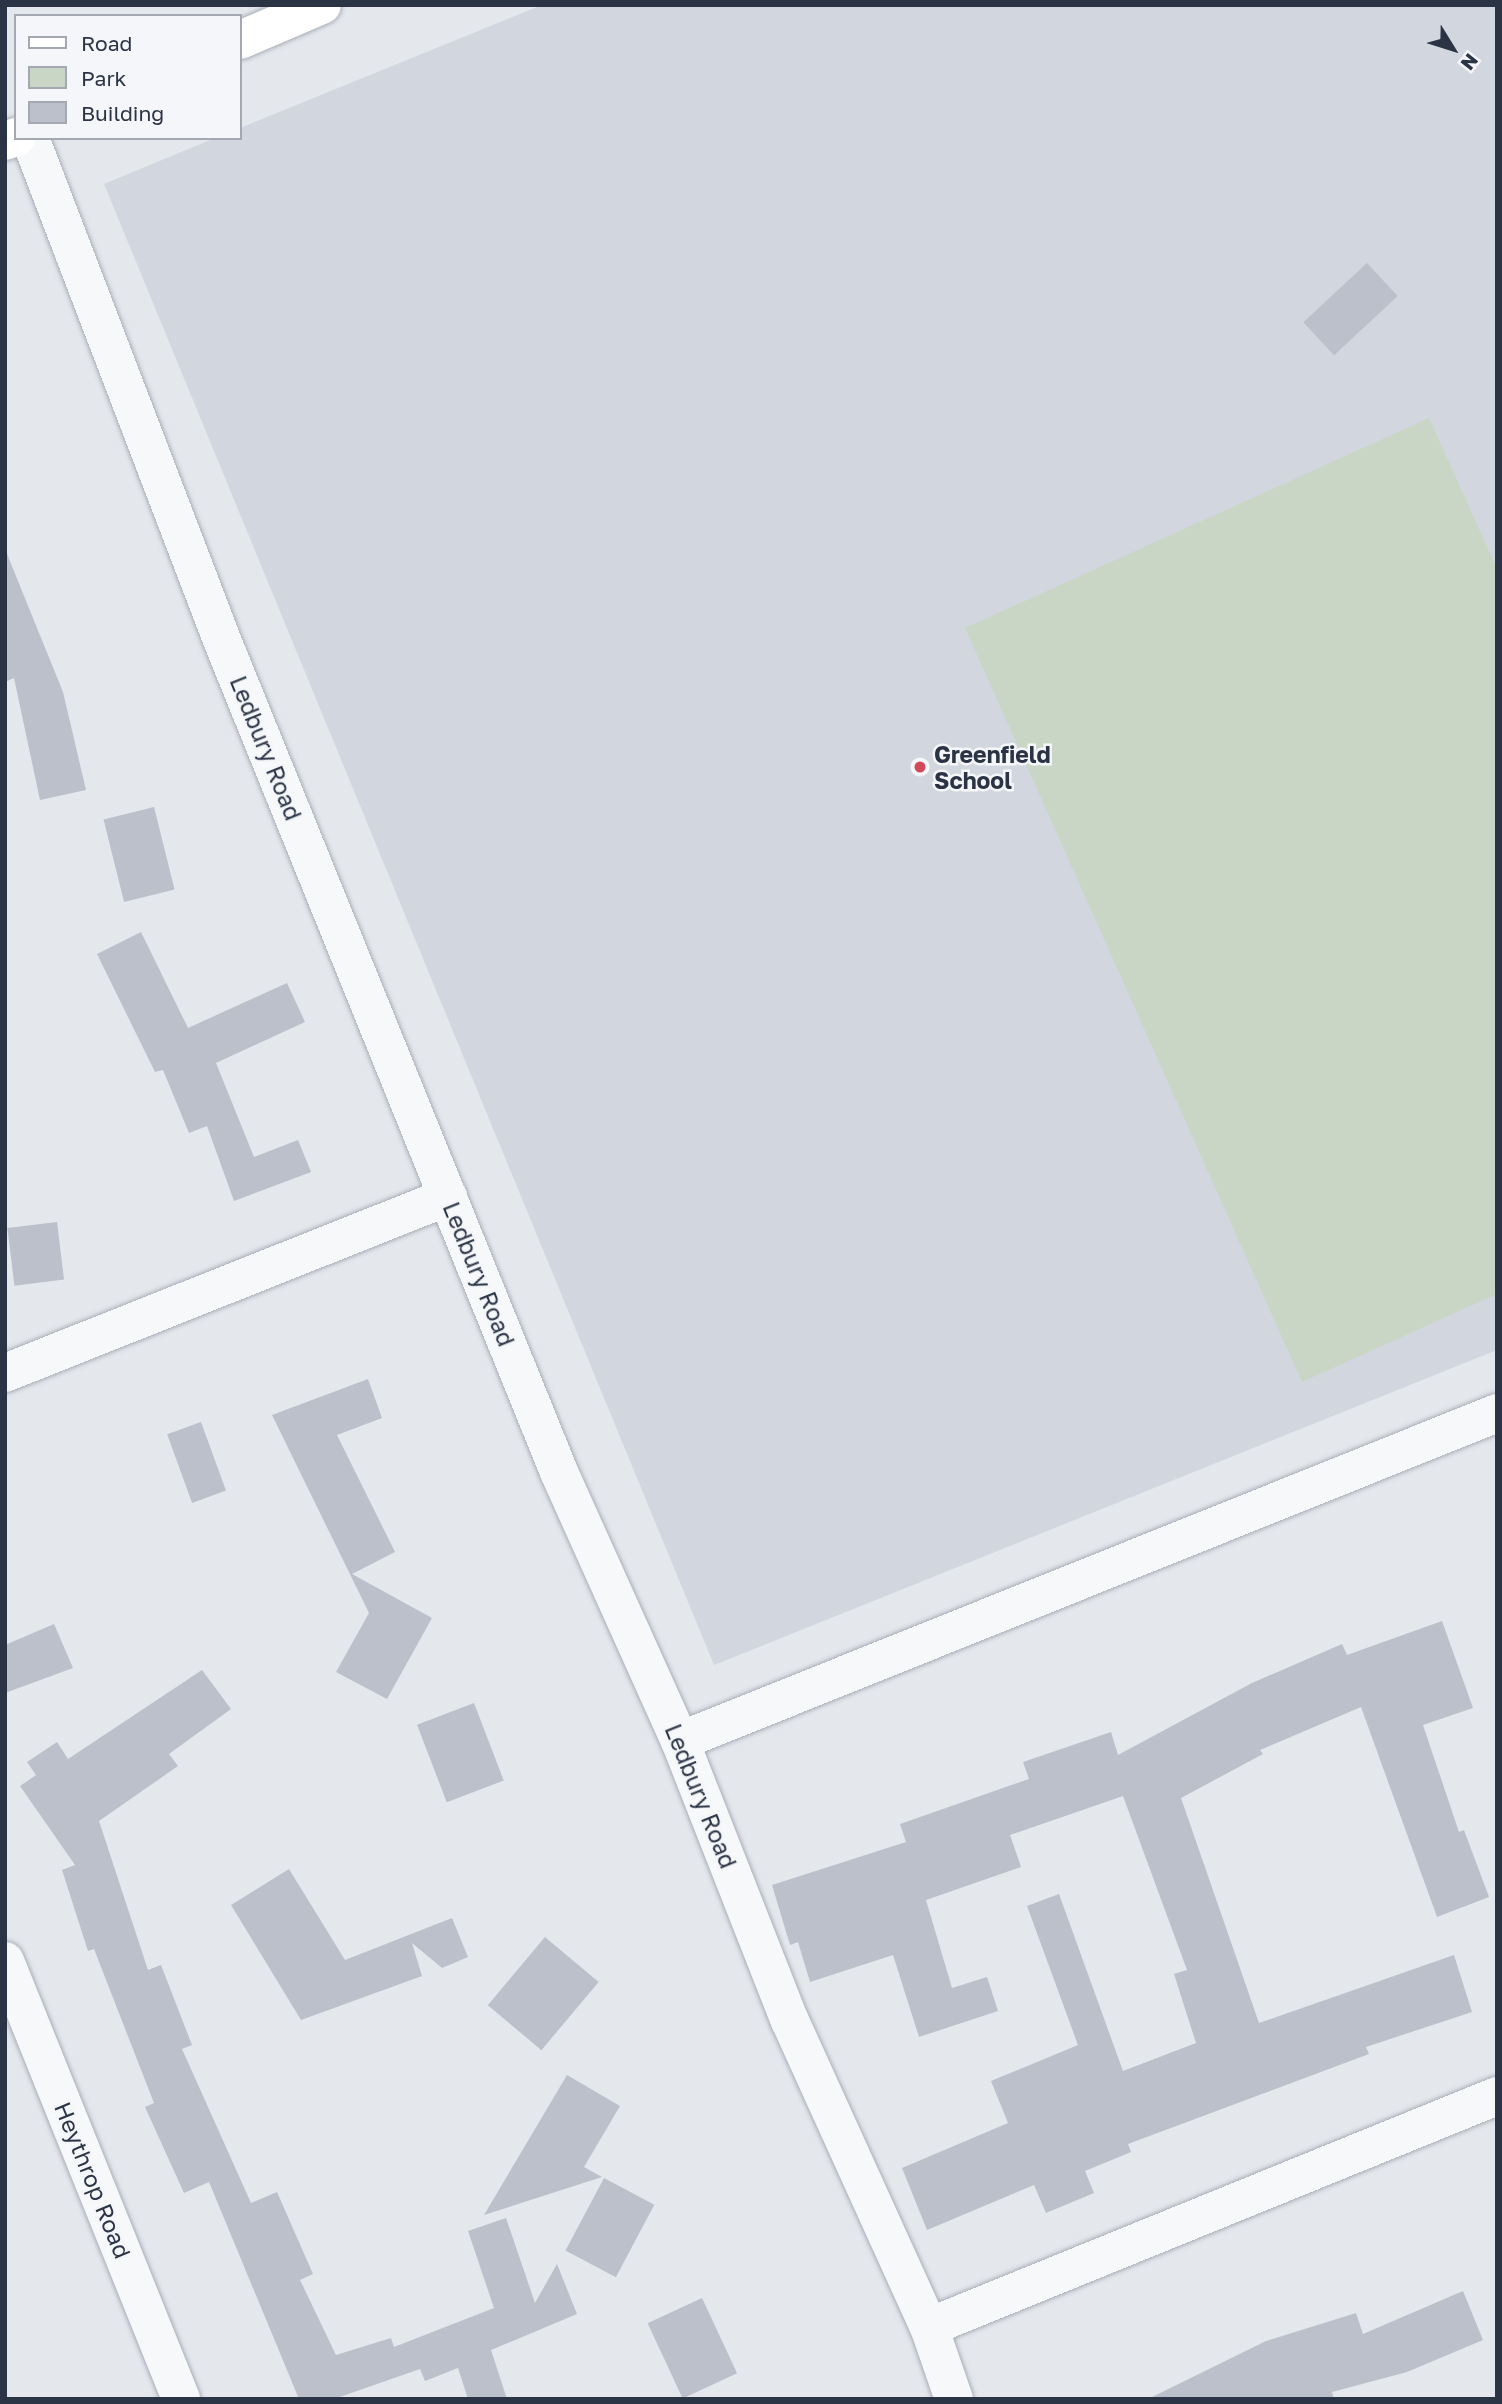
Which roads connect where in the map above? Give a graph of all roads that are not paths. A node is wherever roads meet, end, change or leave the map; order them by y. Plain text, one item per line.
1 (322, 5) edge
2 (257, 24) edge
3 (31, 140) edge
4 (448, 1197) junction
5 (5, 1373) edge
6 (1497, 1413) edge
7 (680, 1741) junction
8 (5, 1961) edge
9 (1497, 2096) edge
10 (929, 2327) junction
11 (181, 2399) edge
12 (954, 2399) edge

1 - 2 main road
3 - 4 street, Ledbury Road
4 - 5 street
4 - 7 street, Ledbury Road
6 - 7 street
7 - 10 street, Ledbury Road
8 - 11 street, Heythrop Road
9 - 10 street
10 - 12 street, Ledbury Road

